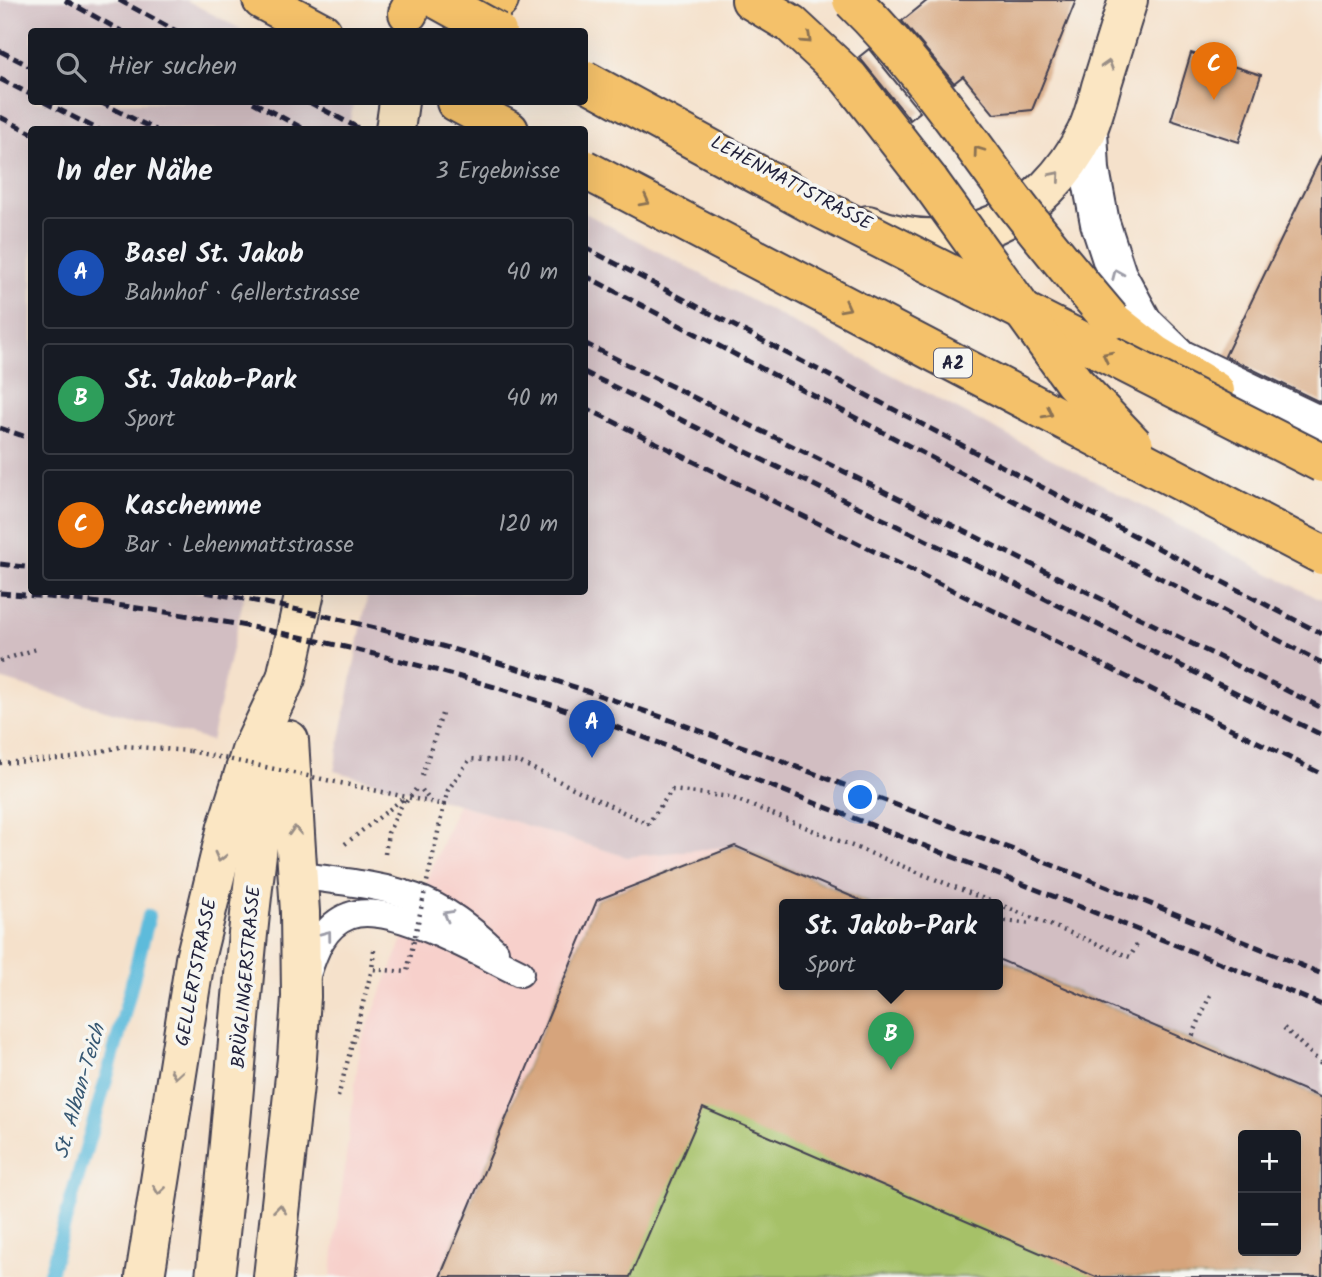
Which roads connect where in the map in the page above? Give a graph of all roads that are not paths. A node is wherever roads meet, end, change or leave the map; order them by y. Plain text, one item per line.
1 (262, 0) edge
2 (499, 0) edge
3 (751, 0) edge
4 (852, 0) edge
5 (1128, 0) edge
6 (416, 9) edge
7 (314, 28) edge
8 (469, 28) edge
9 (483, 28) edge
10 (588, 70) edge
11 (588, 82) edge
12 (462, 105) edge
13 (501, 126) edge
14 (1088, 130) junction
15 (588, 171) edge
16 (1322, 427) edge
17 (1322, 448) edge
18 (1322, 463) edge
19 (1322, 555) edge
20 (1322, 571) edge
21 (303, 595) edge
22 (286, 678) junction
23 (297, 874) junction
24 (301, 997) junction
25 (145, 1277) edge
26 (215, 1277) edge
27 (273, 1277) edge

1 - 7 highway
2 - 8 highway
3 -> 20 highway, bridge
17 -> 4 highway, bridge
14 -> 5 main road, LEHENMATTSTRASSE
6 - 9 highway, bridge
10 -> 14 main road, LEHENMATTSTRASSE
18 -> 11 highway, bridge
12 - 13 highway
16 -> 14 street
15 -> 19 highway, A2, bridge
21 - 22 main road, GELLERTSTRASSE
23 -> 22 main road, GELLERTSTRASSE
22 -> 25 main road, GELLERTSTRASSE
22 - 26 main road, BRÜGLINGERSTRASSE
23 - 24 main road, GELLERTSTRASSE
24 -> 23 lane
27 -> 24 main road, GELLERTSTRASSE

